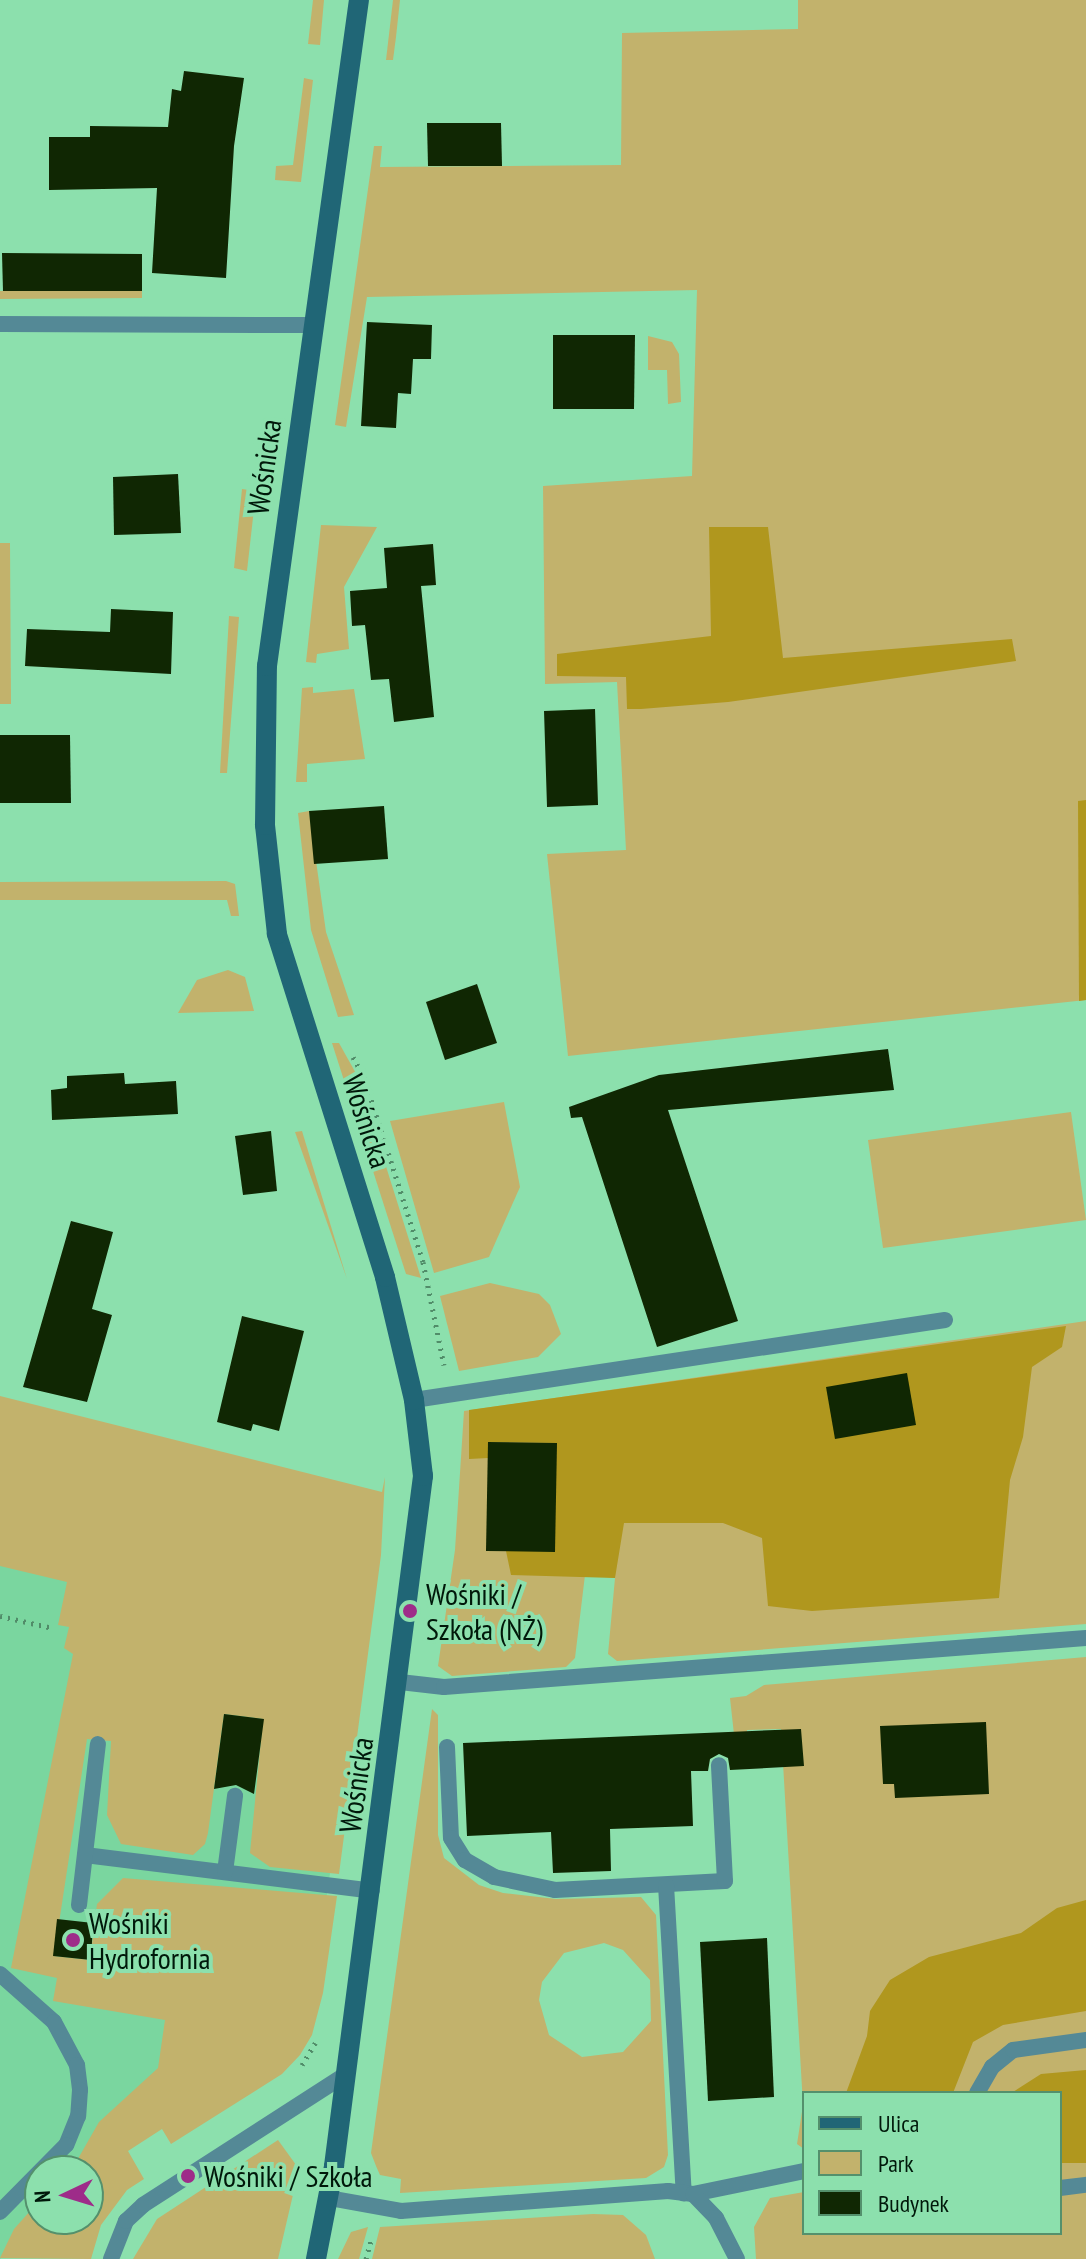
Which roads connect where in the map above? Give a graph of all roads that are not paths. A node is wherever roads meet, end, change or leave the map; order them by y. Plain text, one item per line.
1 (359, 0) edge
2 (0, 324) edge
3 (313, 325) junction
4 (945, 1320) dead end
5 (414, 1400) junction
6 (1086, 1638) edge
7 (400, 1682) junction
8 (98, 1744) dead end
9 (447, 1747) dead end
10 (719, 1765) dead end
11 (235, 1796) dead end
12 (85, 1855) junction
13 (225, 1872) junction
14 (666, 1885) junction
15 (372, 1891) junction
16 (79, 1905) dead end
17 (0, 1974) edge
18 (1086, 2040) edge
19 (346, 2074) junction
20 (978, 2091) edge
21 (802, 2171) edge
22 (1086, 2185) edge
23 (1062, 2188) edge
24 (689, 2194) junction
25 (329, 2198) junction
26 (0, 2212) edge
27 (111, 2259) edge
28 (316, 2259) edge
29 (737, 2259) edge

1 - 3 street, Wośnicka
2 - 3 lane
3 - 5 street, Wośnicka
4 - 5 lane
5 - 7 street, Wośnicka
6 - 7 lane
7 - 15 street, Wośnicka
8 - 12 lane
9 - 14 lane
10 - 14 lane
11 - 13 lane
12 - 13 lane
12 - 16 lane
13 - 15 lane
14 - 24 lane
15 - 19 street, Wośnicka
17 - 26 lane
18 - 20 lane
19 - 25 street, Wośnicka
19 - 27 lane
21 - 24 lane
22 - 23 lane
24 - 25 lane
24 - 29 lane
25 - 28 street, Wośnicka

